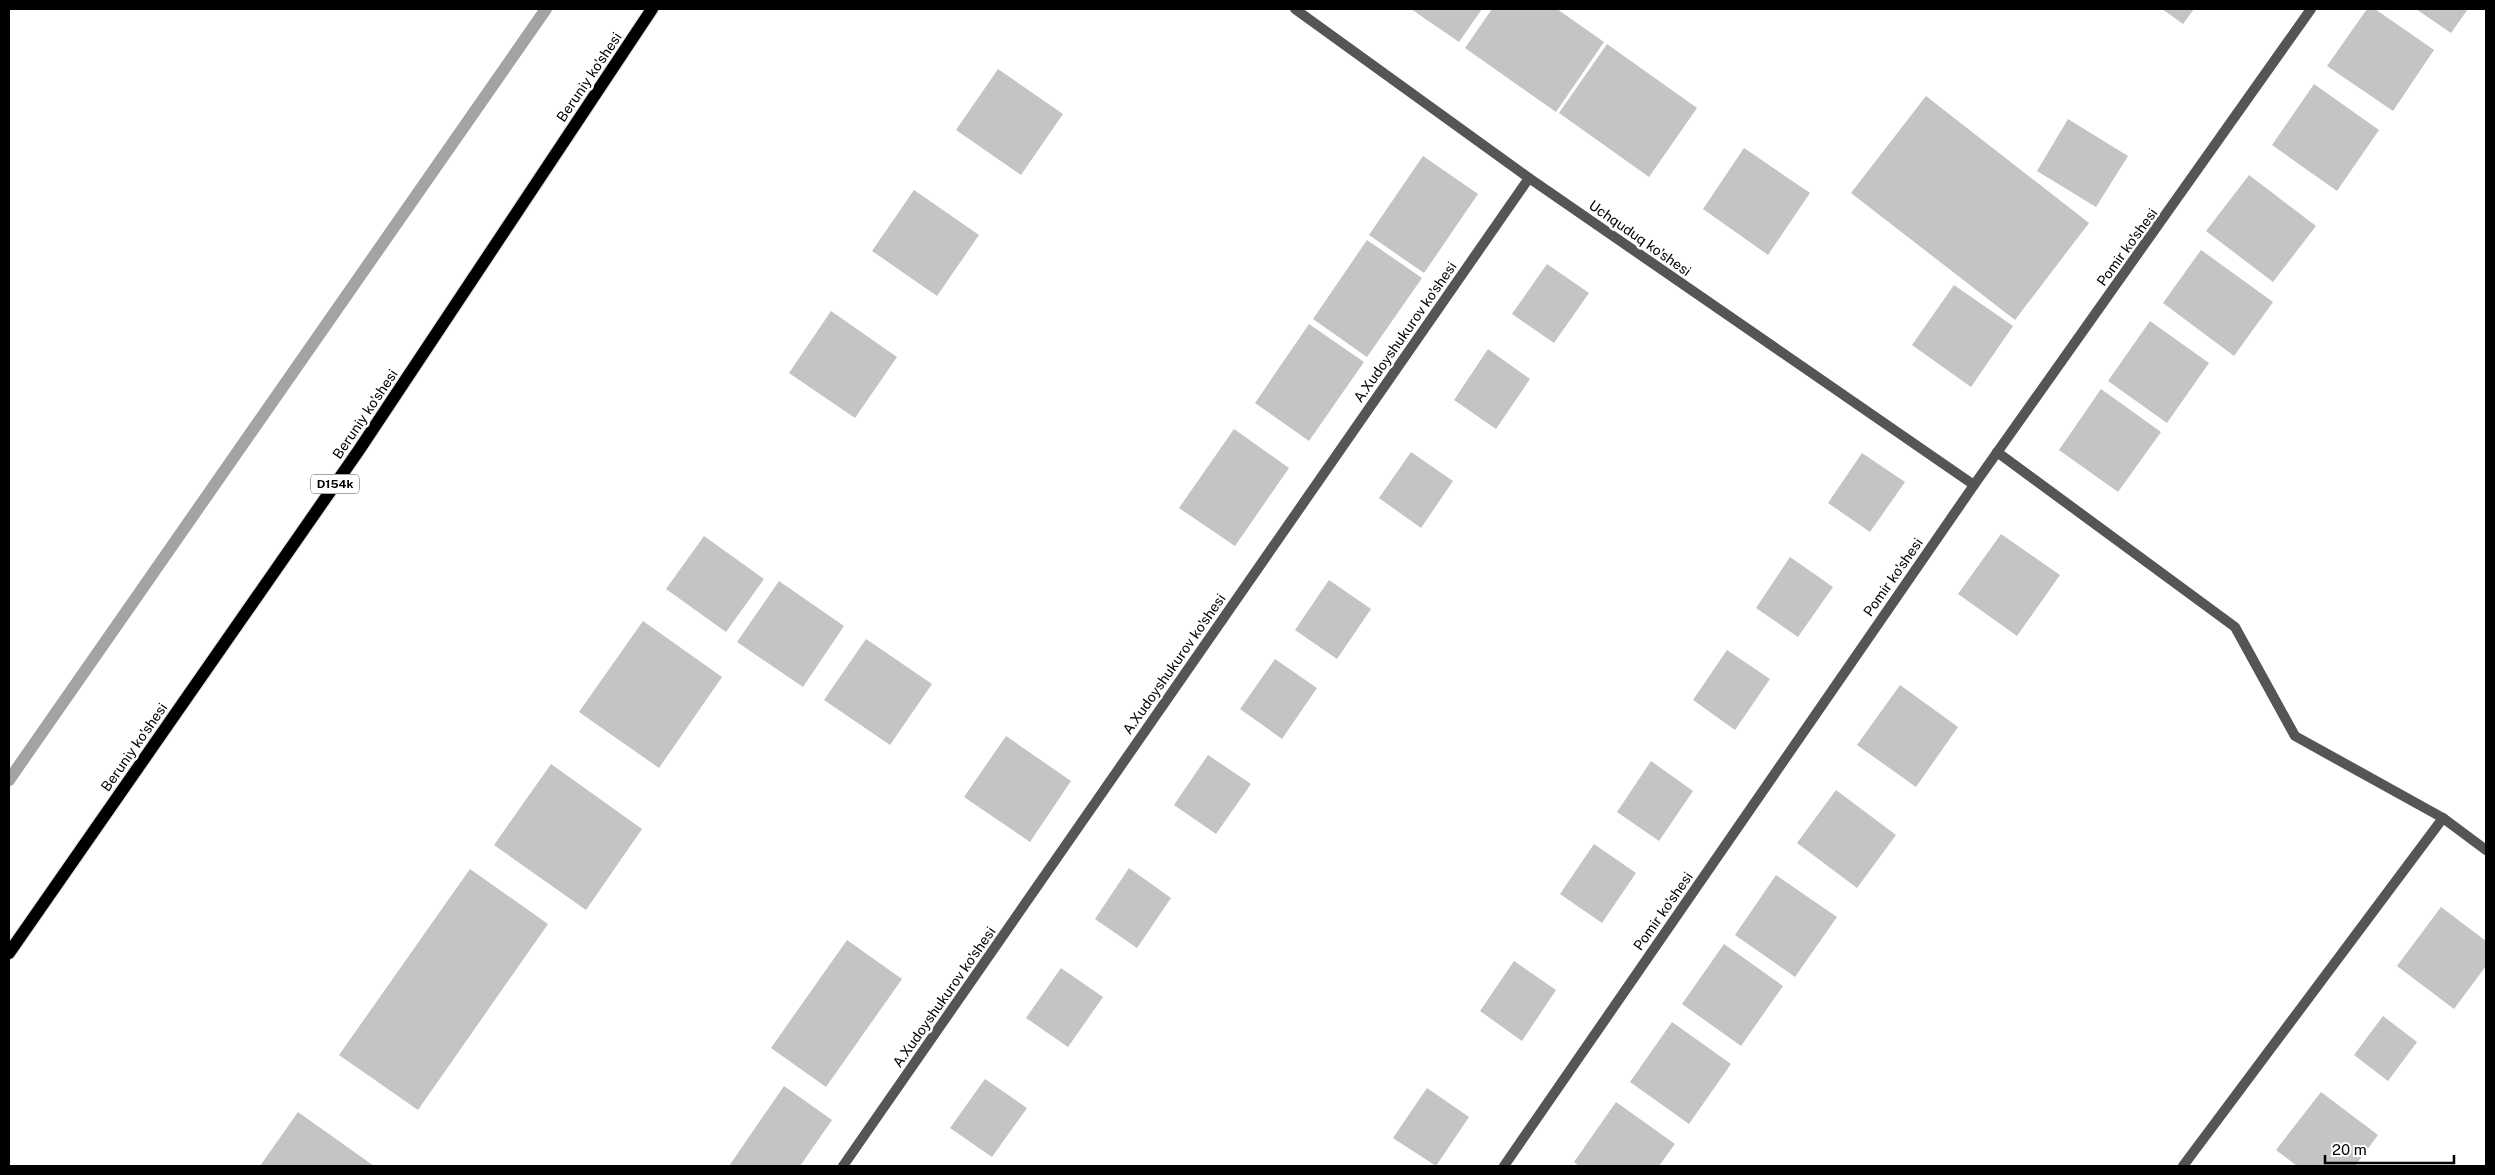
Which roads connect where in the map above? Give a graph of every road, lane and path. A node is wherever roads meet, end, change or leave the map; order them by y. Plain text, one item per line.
1 (652, 9) edge
2 (1295, 9) edge
3 (2311, 9) edge
4 (1528, 178) junction
5 (1997, 452) junction
6 (1974, 485) junction
7 (2443, 818) junction
8 (2486, 850) edge
9 (9, 953) edge
10 (843, 1166) edge
11 (1504, 1166) edge
12 (2183, 1166) edge

1 - 9 main road, Beruniy ko'shesi / D154k
2 - 4 street, Uchquduq ko'shesi
3 - 5 street, Pomir ko'shesi
4 - 6 street, Uchquduq ko'shesi
4 - 10 street, A.Xudoyshukurov ko'shesi
5 - 6 street, Pomir ko'shesi
5 - 7 street
6 - 11 street, Pomir ko'shesi
7 - 8 street
7 - 12 street

